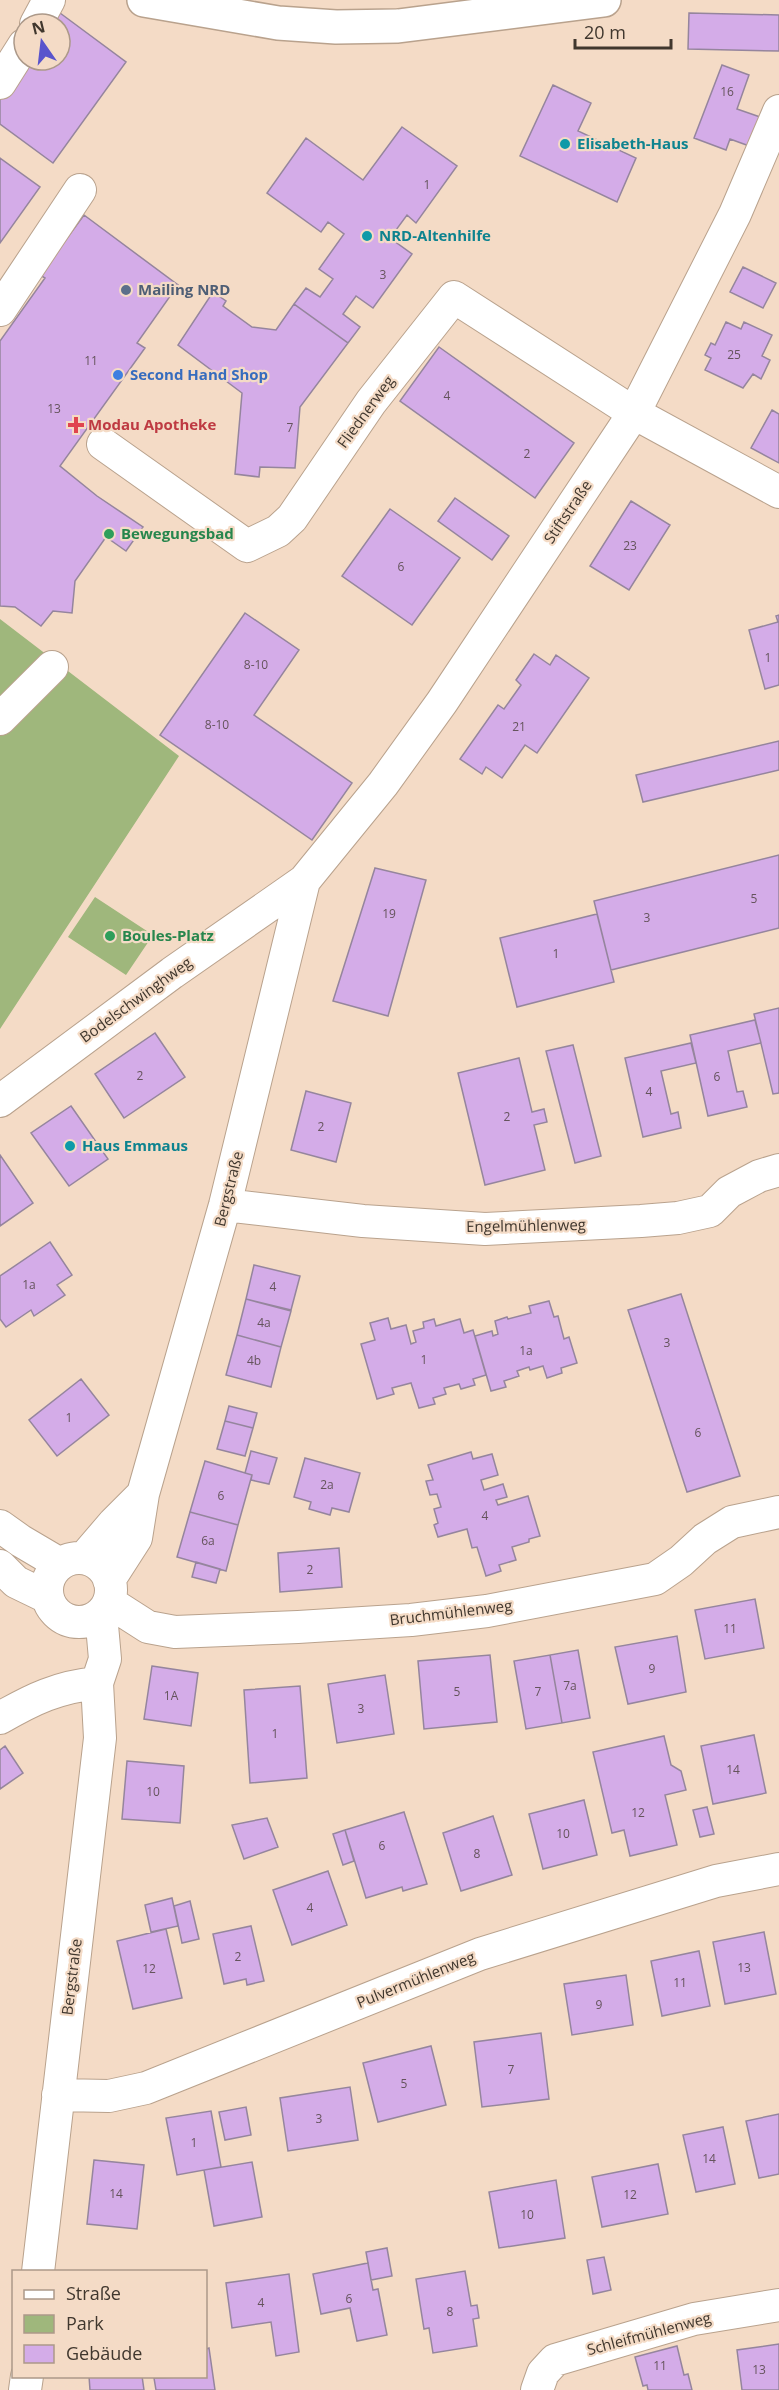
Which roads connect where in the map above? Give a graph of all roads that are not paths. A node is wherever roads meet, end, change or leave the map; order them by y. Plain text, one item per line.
1 (144, 0) edge
2 (604, 0) edge
3 (511, 5) edge
4 (12, 64) edge
5 (0, 83) edge
6 (779, 111) edge
7 (80, 190) dead end
8 (0, 309) edge
9 (634, 413) junction
10 (103, 444) dead end
11 (779, 492) edge
12 (52, 667) dead end
13 (0, 719) edge
14 (304, 881) junction
15 (0, 1101) edge
16 (779, 1170) edge
17 (225, 1205) junction
18 (143, 1494) junction
19 (779, 1512) edge
20 (0, 1526) edge
21 (72, 1561) junction
22 (0, 1566) edge
23 (47, 1597) junction
24 (99, 1605) junction
25 (97, 1683) junction
26 (0, 1718) edge
27 (779, 1869) edge
28 (58, 2095) junction
29 (38, 2270) edge
30 (779, 2304) edge
31 (537, 2390) edge

1 - 3 street
2 - 3 street
4 - 5 street
6 - 9 street, Stiftstraße
7 - 8 street
9 - 10 street, Fliednerweg
9 - 11 street
9 - 14 street, Stiftstraße
12 - 13 street
14 - 15 street, Bodelschwinghweg
14 - 17 street, Bergstraße
16 - 17 street, Engelmühlenweg
17 - 18 street, Bergstraße
18 - 21 street, Bergstraße
18 - 24 street, Bergstraße
19 - 24 street, Bruchmühlenweg
20 - 21 street
21 - 23 street, Bergstraße
21 - 24 street
22 - 23 street
23 - 24 street
24 - 25 street, Bergstraße
25 - 26 street
25 - 28 street, Bergstraße
27 - 28 street, Pulvermühlenweg
28 - 29 street, Bergstraße
30 - 31 street, Schleifmühlenweg

